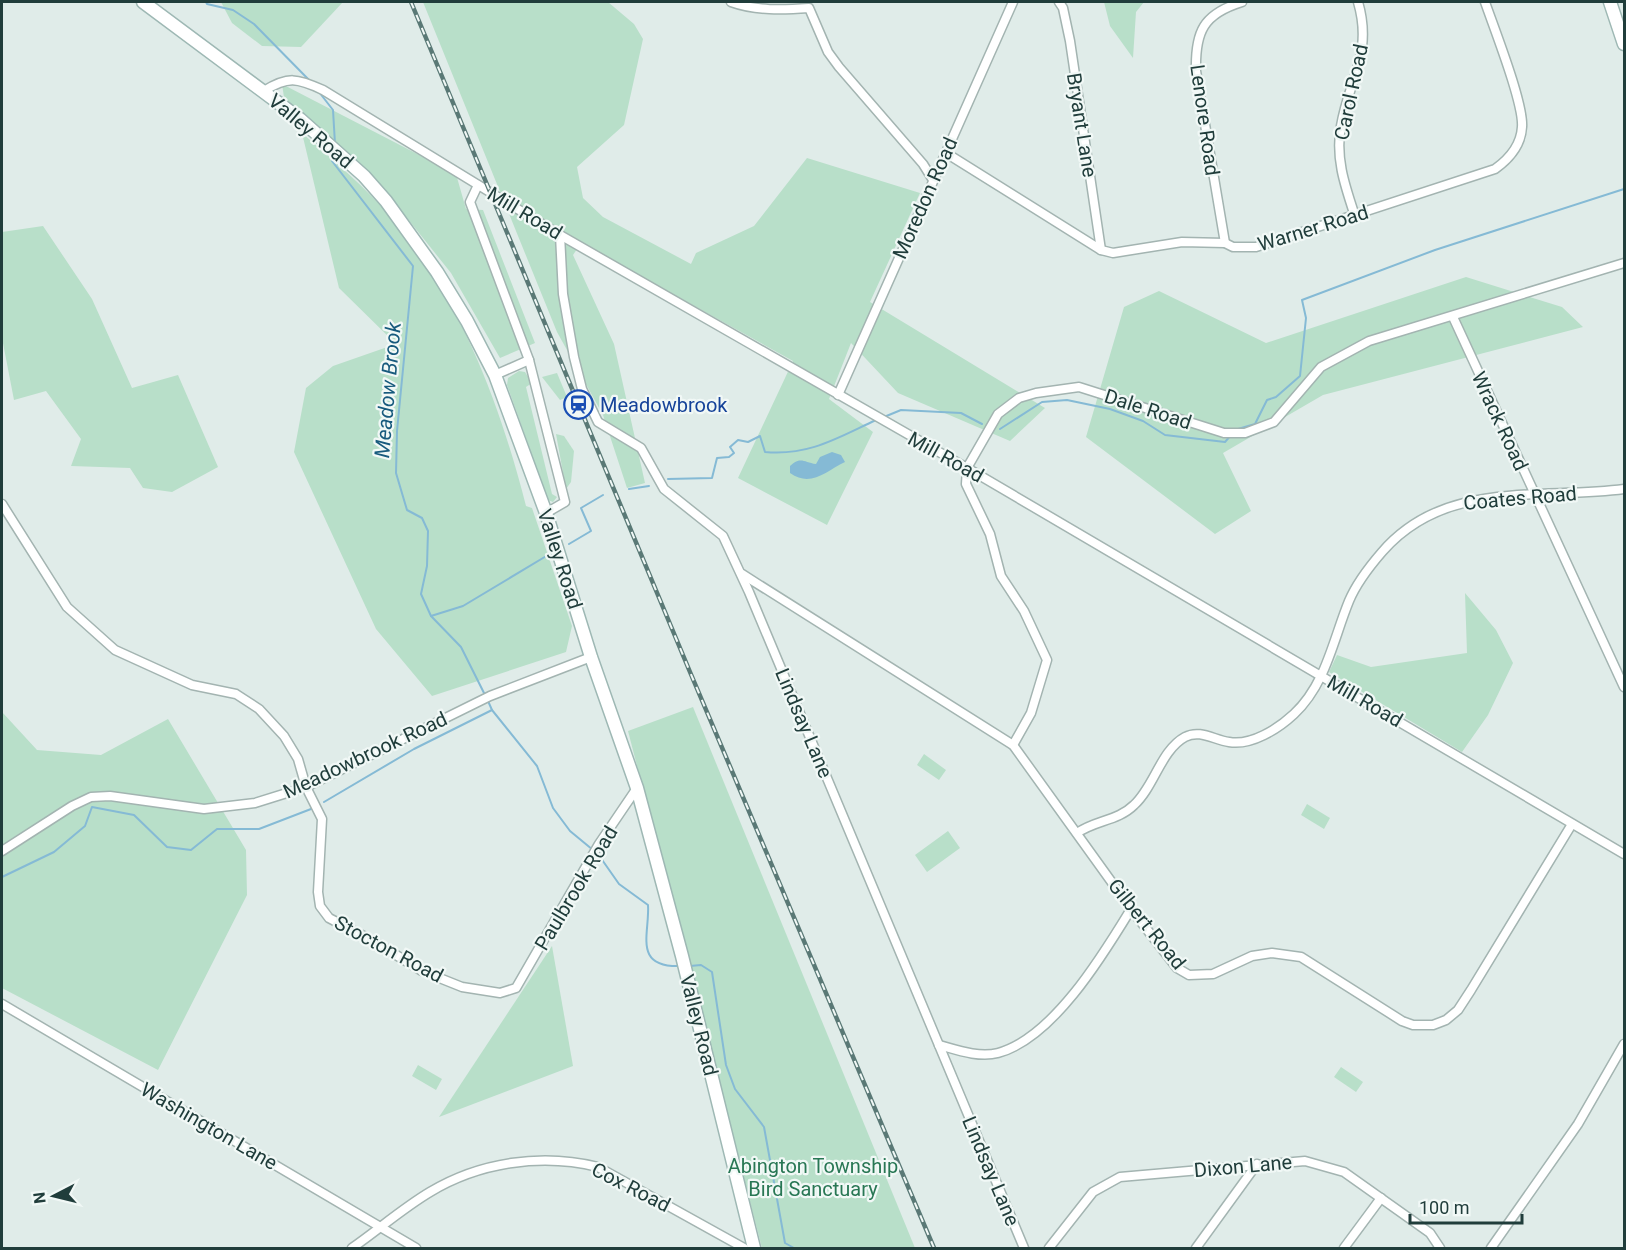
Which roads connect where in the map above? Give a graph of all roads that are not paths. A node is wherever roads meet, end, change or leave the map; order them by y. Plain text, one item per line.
1 (142, 2) edge
2 (731, 2) edge
3 (1014, 2) edge
4 (1059, 2) edge
5 (1242, 2) edge
6 (1358, 2) edge
7 (1485, 2) edge
8 (1610, 2) edge
9 (1624, 44) edge
10 (264, 91) junction
11 (946, 153) junction
12 (933, 180) junction
13 (478, 185) junction
14 (1355, 216) junction
15 (560, 235) junction
16 (1225, 243) junction
17 (1101, 250) junction
18 (1624, 263) edge
19 (1453, 317) junction
20 (529, 360) junction
21 (495, 375) junction
22 (838, 395) junction
23 (967, 468) junction
24 (1624, 489) edge
25 (1533, 493) junction
26 (2, 504) edge
27 (546, 513) junction
28 (741, 573) junction
29 (591, 657) junction
30 (1322, 676) junction
31 (1624, 687) edge
32 (1014, 745) junction
33 (306, 787) junction
34 (637, 788) junction
35 (1572, 824) junction
36 (1077, 832) junction
37 (2, 851) edge
38 (1624, 854) edge
39 (1131, 909) junction
40 (516, 988) joint
41 (2, 1004) edge
42 (1624, 1044) edge
43 (939, 1045) junction
44 (1257, 1164) junction
45 (1381, 1198) junction
46 (382, 1227) junction
47 (352, 1248) edge
48 (416, 1248) edge
49 (744, 1248) edge
50 (754, 1248) edge
51 (1024, 1248) edge
52 (1049, 1248) edge
53 (1196, 1248) edge
54 (1344, 1248) edge
55 (1440, 1248) edge
56 (1491, 1248) edge

1 - 10 main road, Valley Road
2 - 12 street
3 - 11 street, Moredon Road
4 - 17 street, Bryant Lane
5 - 16 street, Lenore Road
6 - 14 street, Carol Road
7 - 14 street, Warner Road
8 - 9 main road
10 - 13 street, Mill Road
10 - 21 main road, Valley Road
11 - 12 street, Moredon Road
11 - 17 street
12 - 22 street, Moredon Road
13 - 15 street, Mill Road
13 - 20 street
14 - 16 street, Warner Road
15 - 22 street, Mill Road
15 - 28 street, Lindsay Lane
16 - 17 street, Warner Road
18 - 19 street, Dale Road
19 - 23 street, Dale Road
19 - 25 street, Wrack Road
20 - 21 street
20 - 27 street
21 - 27 main road, Valley Road
22 - 23 street, Mill Road
23 - 30 street, Mill Road
23 - 32 street
24 - 25 street, Coates Road
25 - 30 street, Coates Road
25 - 31 street, Wrack Road
26 - 33 street, Stocton Road
27 - 29 main road, Valley Road
28 - 32 street, Gilbert Road
28 - 43 street, Lindsay Lane
29 - 33 street, Meadowbrook Road
29 - 34 main road, Valley Road
30 - 35 street, Mill Road
30 - 36 street, Coates Road
32 - 36 street, Gilbert Road
33 - 37 street, Meadowbrook Road
33 - 40 street, Stocton Road
34 - 40 street, Paulbrook Road
34 - 50 main road, Valley Road
35 - 38 street, Mill Road
35 - 39 street, Gilbert Road
36 - 39 street, Gilbert Road
39 - 43 street
41 - 46 street, Washington Lane
42 - 56 street
43 - 51 street, Lindsay Lane
44 - 45 street, Dixon Lane
44 - 52 street, Dixon Lane
44 - 53 street
45 - 54 street
45 - 55 street, Dixon Lane
46 - 47 street, Cox Road
46 - 48 street, Washington Lane
46 - 49 street, Cox Road

